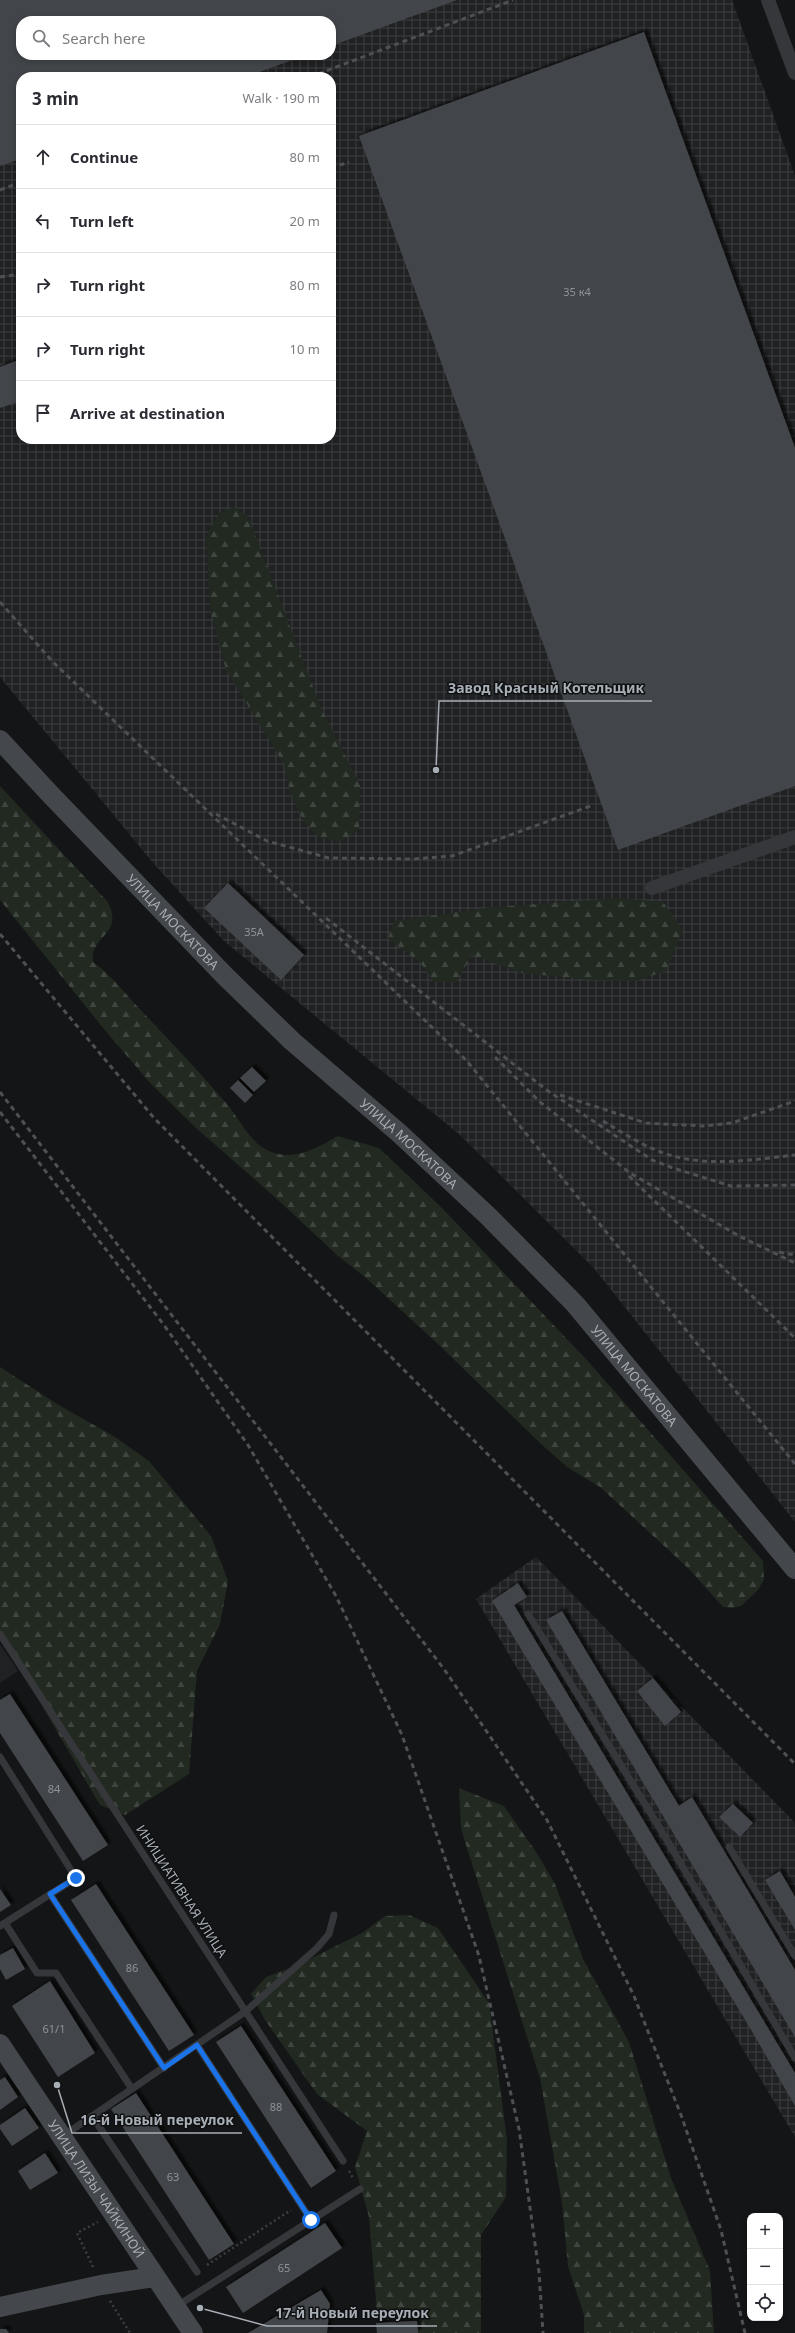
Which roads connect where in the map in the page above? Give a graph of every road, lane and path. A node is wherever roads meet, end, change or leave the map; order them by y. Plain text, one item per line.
1 (768, 0) edge
2 (795, 73) edge
3 (0, 740) edge
4 (795, 837) edge
5 (652, 888) dead end
6 (795, 1569) edge
7 (528, 1614) dead end
8 (0, 1634) edge
9 (0, 1756) edge
10 (728, 1847) dead end
11 (50, 1894) junction
12 (334, 1915) dead end
13 (2, 1924) edge
14 (795, 1956) edge
15 (246, 2011) junction
16 (0, 2044) edge
17 (197, 2045) junction
18 (795, 2058) edge
19 (164, 2068) junction
20 (132, 2089) junction
21 (92, 2116) junction
22 (62, 2137) junction
23 (343, 2161) joint
24 (360, 2189) joint
25 (300, 2204) junction
26 (311, 2220) junction
27 (98, 2222) dead end
28 (93, 2267) dead end
29 (197, 2272) joint
30 (154, 2277) junction
31 (105, 2294) dead end
32 (0, 2307) edge
33 (175, 2307) junction
34 (130, 2333) edge
35 (193, 2333) edge

1 - 2 street
3 - 6 main road, УЛИЦА МОСКАТОВА
4 - 5 street
7 - 18 lane
8 - 15 lane, ИНИЦИАТИВНАЯ УЛИЦА
9 - 11 lane
10 - 14 lane
11 - 13 lane
11 - 19 lane
12 - 15 lane
13 - 20 lane
15 - 17 lane
15 - 23 lane, ИНИЦИАТИВНАЯ УЛИЦА
16 - 22 main road, УЛИЦА ЛИЗЫ ЧАЙКИНОЙ
17 - 19 lane
17 - 25 lane
19 - 20 lane
20 - 21 lane
21 - 22 lane
21 - 29 lane
22 - 30 main road, УЛИЦА ЛИЗЫ ЧАЙКИНОЙ
23 - 24 path
24 - 26 lane
25 - 26 lane
25 - 29 path
26 - 33 lane
27 - 28 path
30 - 32 main road
30 - 33 main road, УЛИЦА ЛИЗЫ ЧАЙКИНОЙ
31 - 34 path
33 - 35 main road, УЛИЦА ЛИЗЫ ЧАЙКИНОЙ

